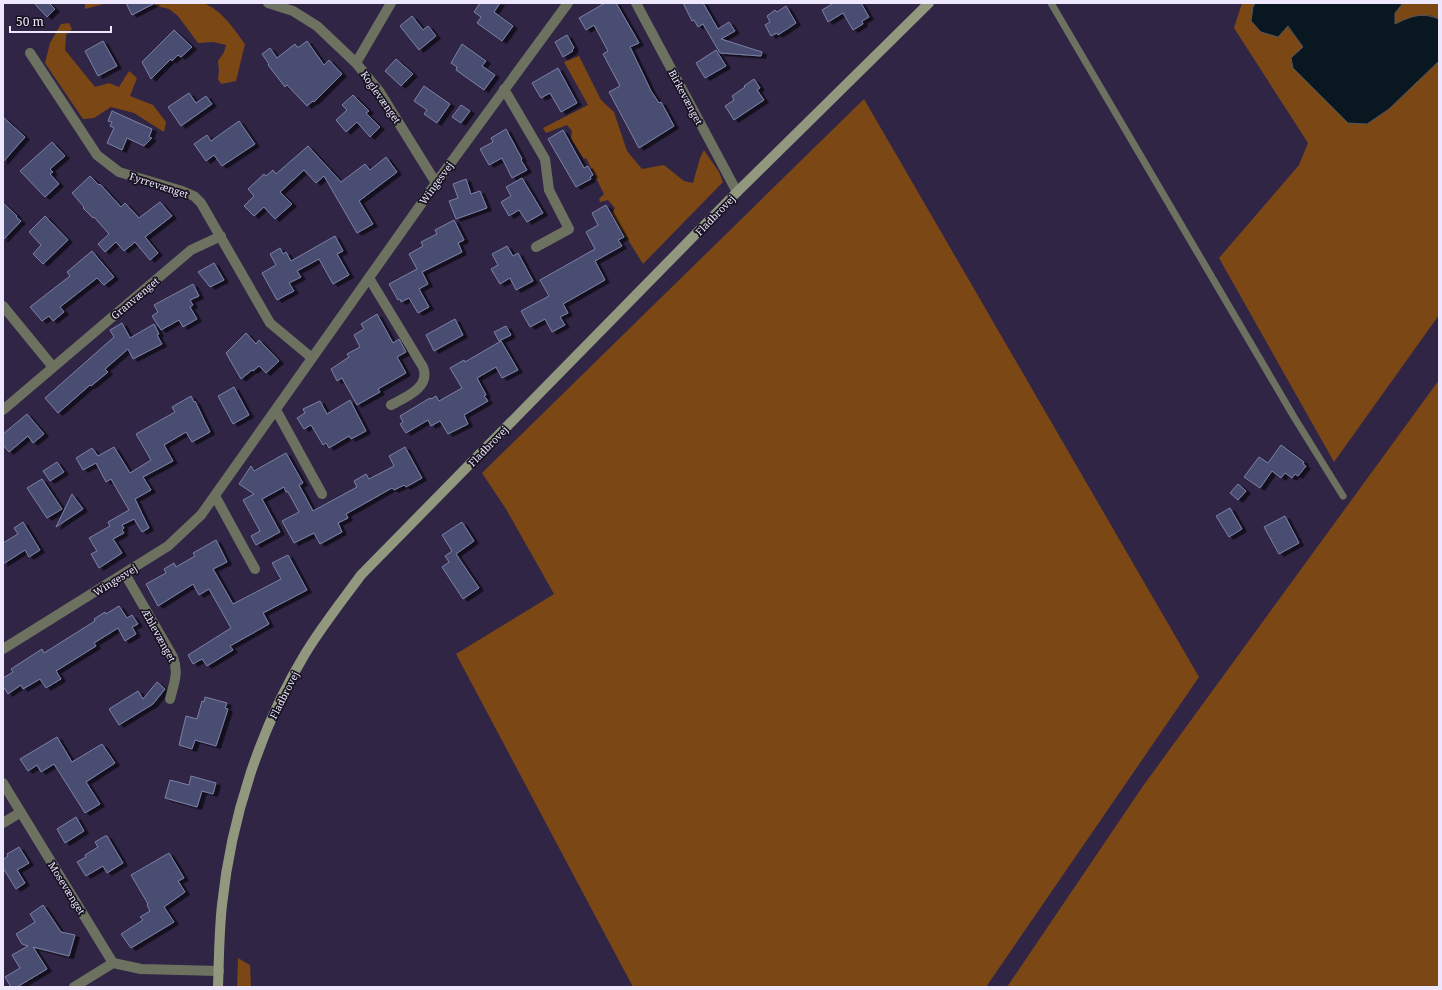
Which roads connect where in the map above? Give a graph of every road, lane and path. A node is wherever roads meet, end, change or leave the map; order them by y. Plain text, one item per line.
1 (268, 3) edge
2 (391, 3) edge
3 (568, 3) edge
4 (636, 3) edge
5 (929, 3) edge
6 (1051, 3) edge
7 (30, 53) dead end
8 (356, 63) junction
9 (504, 89) junction
10 (436, 183) junction
11 (737, 192) junction
12 (221, 236) junction
13 (536, 247) dead end
14 (369, 278) junction
15 (3, 306) edge
16 (312, 358) junction
17 (53, 367) junction
18 (391, 405) dead end
19 (3, 410) edge
20 (276, 410) junction
21 (322, 494) dead end
22 (215, 496) junction
23 (1343, 496) dead end
24 (255, 569) dead end
25 (125, 574) junction
26 (3, 649) edge
27 (170, 699) dead end
28 (3, 783) edge
29 (21, 812) junction
30 (3, 823) edge
31 (113, 963) junction
32 (219, 971) junction
33 (74, 987) edge
34 (218, 987) edge

1 - 8 street, Koglevænget
2 - 8 street
3 - 9 street, Wingesvej
4 - 11 street, Birkevænget
5 - 11 main road, Fladbrovej
6 - 23 lane
7 - 12 street, Fyrrevænget
8 - 10 street, Koglevænget
9 - 10 street, Wingesvej
9 - 13 street
10 - 14 street, Wingesvej
11 - 32 main road, Fladbrovej
12 - 16 street, Fyrrevænget
12 - 17 street, Granvænget
14 - 16 street, Wingesvej
14 - 18 street
15 - 17 street
16 - 20 street, Wingesvej
17 - 19 street, Granvænget
20 - 21 street
20 - 22 street, Wingesvej
22 - 24 street
22 - 25 street, Wingesvej
25 - 26 street, Wingesvej
25 - 27 street, Æblevænget
28 - 29 street, Mosevænget
29 - 30 street
29 - 31 street, Mosevænget
31 - 32 street
31 - 33 street
32 - 34 main road, Fladbrovej

